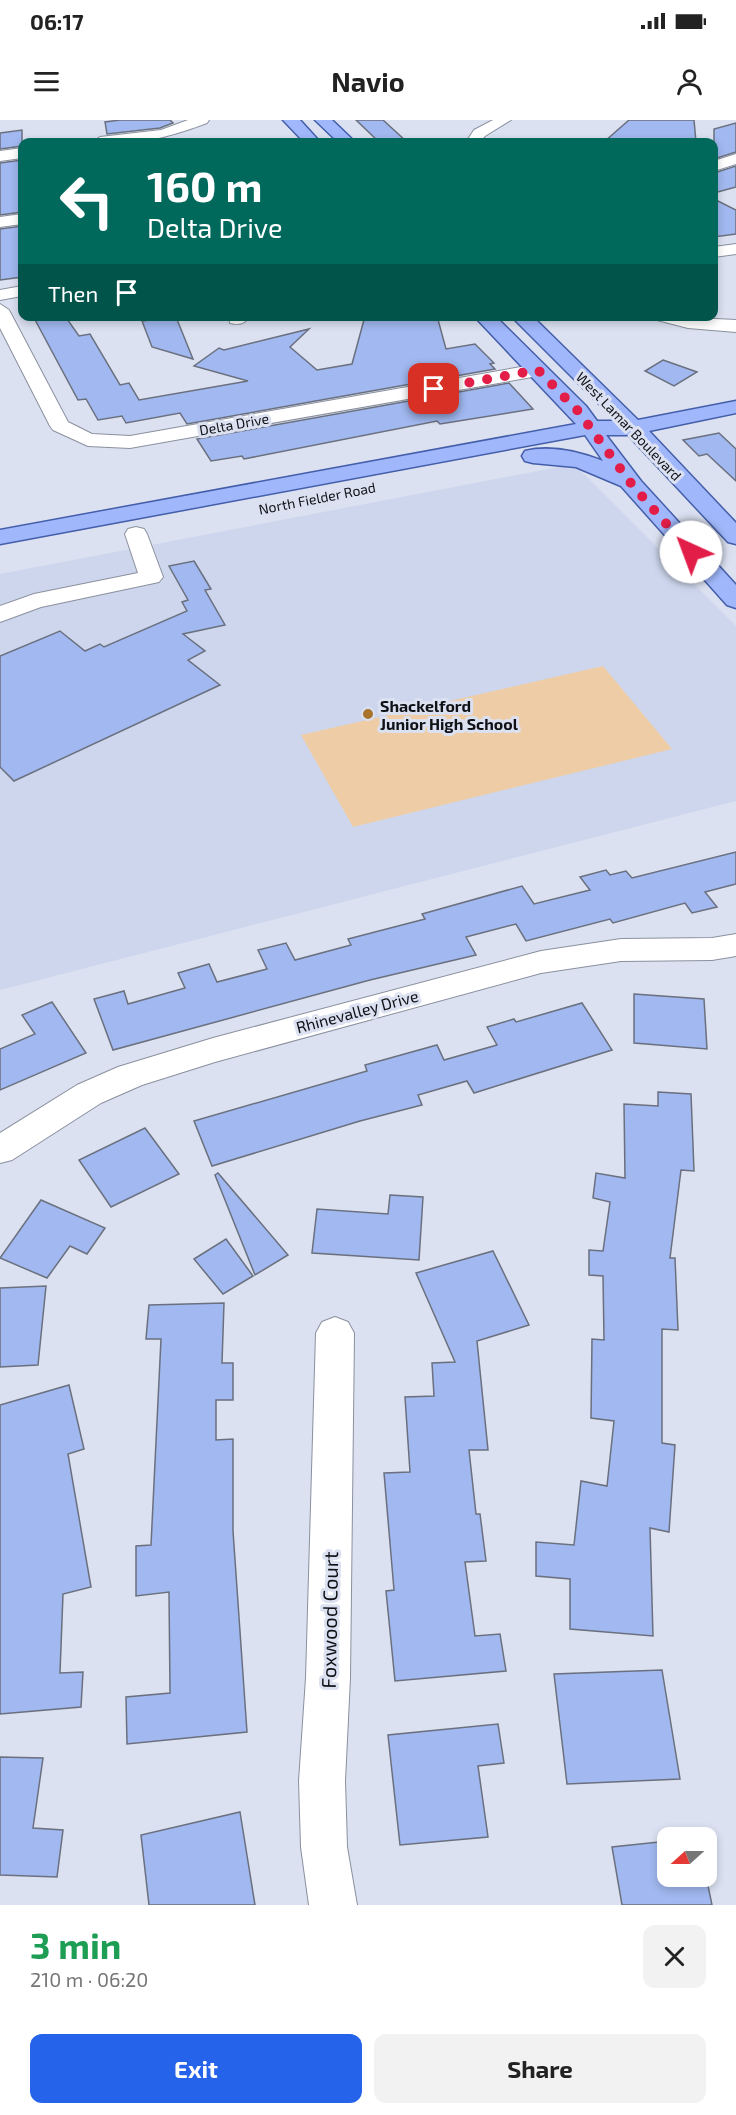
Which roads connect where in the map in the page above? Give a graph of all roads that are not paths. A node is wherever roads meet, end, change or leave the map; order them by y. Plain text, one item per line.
1 (202, 120) edge
2 (291, 120) edge
3 (323, 120) edge
4 (504, 120) edge
5 (132, 138) edge
6 (308, 138) edge
7 (343, 138) edge
8 (476, 138) edge
9 (18, 154) edge
10 (0, 156) edge
11 (736, 159) edge
12 (718, 165) edge
13 (18, 220) edge
14 (0, 222) edge
15 (736, 249) edge
16 (718, 251) edge
17 (18, 292) edge
18 (0, 295) edge
19 (0, 310) edge
20 (488, 321) edge
21 (525, 321) edge
22 (684, 321) edge
23 (736, 326) edge
24 (538, 370) junction
25 (735, 408) edge
26 (631, 428) junction
27 (593, 435) junction
28 (533, 456) junction
29 (633, 486) junction
30 (131, 524) junction
31 (0, 537) edge
32 (736, 537) edge
33 (23, 556) dead end
34 (736, 600) edge
35 (34, 601) junction
36 (0, 608) edge
37 (0, 615) edge
38 (736, 945) edge
39 (0, 1150) edge
40 (335, 1333) dead end
41 (333, 1905) edge

1 - 5 street
2 - 6 main road
3 - 7 main road
4 - 8 street
9 - 10 street
11 - 12 street
13 - 14 street
15 - 16 street
17 - 18 street
19 - 24 street, Delta Drive
20 - 24 main road, West Lamar Boulevard
21 - 26 main road, West Lamar Boulevard
22 - 23 street
24 - 27 main road, West Lamar Boulevard
25 - 26 main road, North Fielder Road
26 - 27 main road, North Fielder Road
26 - 32 main road, West Lamar Boulevard
27 - 28 main road, North Fielder Road
27 - 29 main road, West Lamar Boulevard
27 - 30 main road, North Fielder Road
28 - 29 main road
28 - 30 main road, North Fielder Road
29 - 34 main road, West Lamar Boulevard
30 - 31 main road, North Fielder Road
30 - 33 main road, North Fielder Road
30 - 35 street
35 - 36 street
35 - 37 street
38 - 39 street, Rhinevalley Drive
40 - 41 street, Foxwood Court

